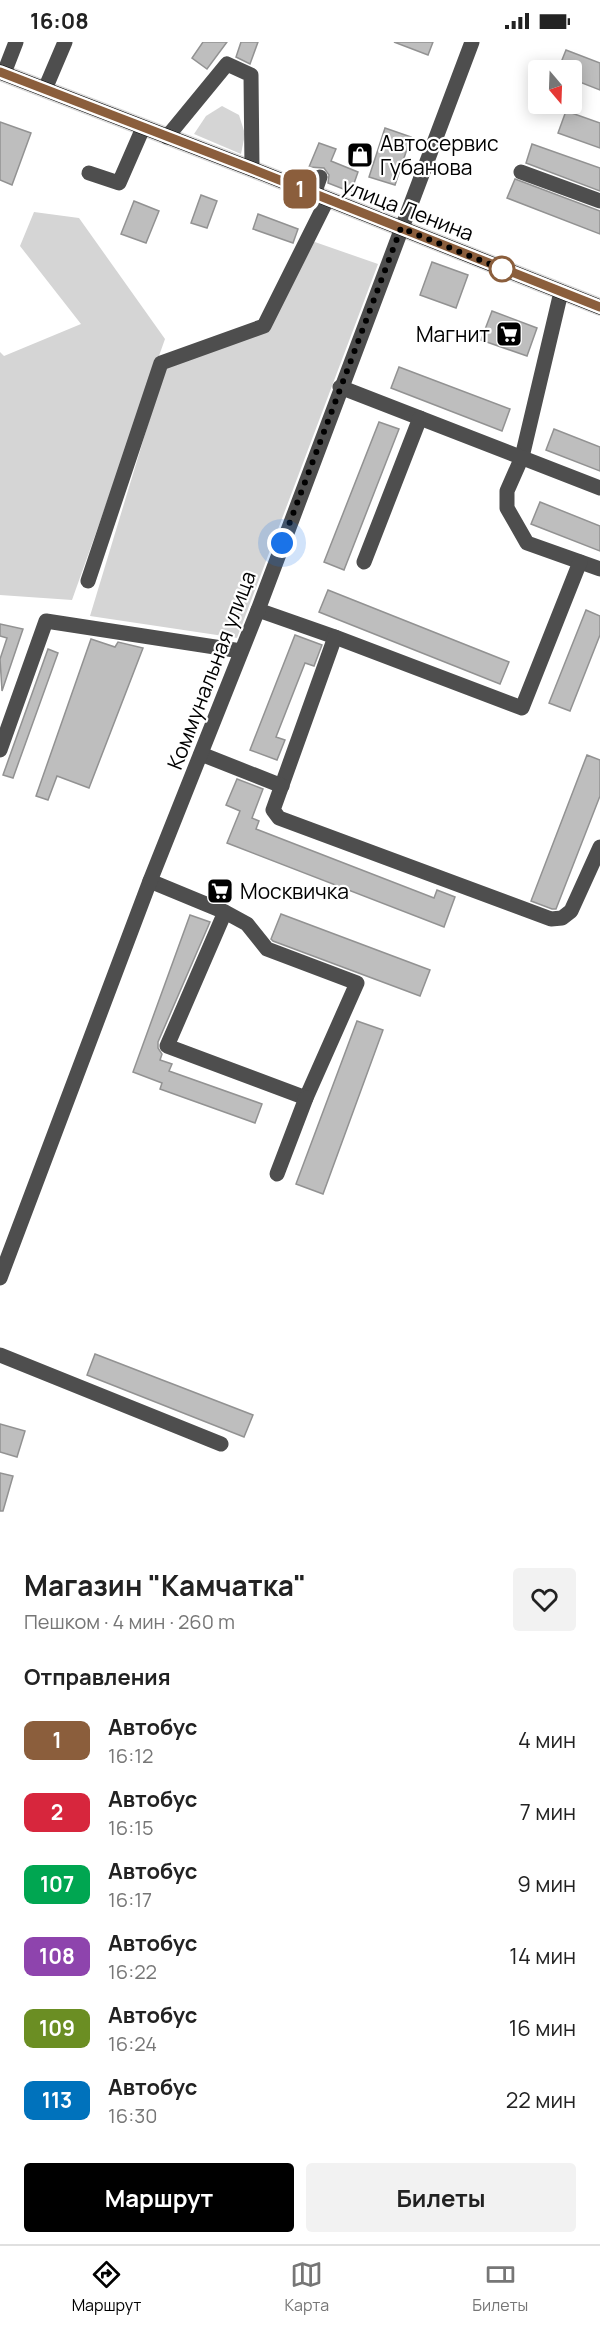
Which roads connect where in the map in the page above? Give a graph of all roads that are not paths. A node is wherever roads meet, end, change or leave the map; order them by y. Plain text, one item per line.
1 (16, 42) edge
2 (65, 42) edge
3 (472, 42) edge
4 (2, 73) edge
5 (45, 89) junction
6 (143, 128) junction
7 (167, 137) junction
8 (252, 169) junction
9 (521, 172) dead end
10 (89, 173) dead end
11 (320, 177) dead end
12 (320, 197) junction
13 (600, 201) edge
14 (401, 228) junction
15 (561, 292) junction
16 (598, 303) edge
17 (340, 387) junction
18 (420, 418) junction
19 (522, 458) junction
20 (600, 488) edge
21 (364, 562) dead end
22 (580, 562) junction
23 (600, 569) edge
24 (88, 581) dead end
25 (258, 610) junction
26 (335, 637) junction
27 (241, 651) junction
28 (0, 750) edge
29 (201, 754) junction
30 (282, 786) junction
31 (600, 848) edge
32 (150, 881) junction
33 (225, 912) junction
34 (306, 1098) junction
35 (277, 1174) dead end
36 (0, 1278) edge
37 (0, 1355) edge
38 (221, 1444) dead end

1 - 4 street
2 - 5 street
3 - 14 street, Коммунальная улица
4 - 5 main road, улица Ленина
5 - 6 main road, улица Ленина
6 - 7 main road, улица Ленина
6 - 10 street
7 - 8 main road, улица Ленина
7 - 8 street
8 - 12 main road, улица Ленина
9 - 13 street
11 - 12 street
12 - 14 main road, улица Ленина
12 - 24 street
14 - 15 main road, улица Ленина
14 - 17 street, Коммунальная улица
15 - 16 main road, улица Ленина
15 - 19 street
17 - 18 street
17 - 25 street, Коммунальная улица
18 - 19 street
18 - 21 street
19 - 20 street
19 - 22 street
22 - 23 street
22 - 26 street
25 - 26 street
25 - 27 street, Коммунальная улица
26 - 30 street
27 - 28 street
27 - 29 street, Коммунальная улица
29 - 30 street
29 - 32 street, Коммунальная улица
30 - 31 street
32 - 33 street
32 - 36 street, Коммунальная улица
33 - 34 street
33 - 34 street
34 - 35 street
37 - 38 street

